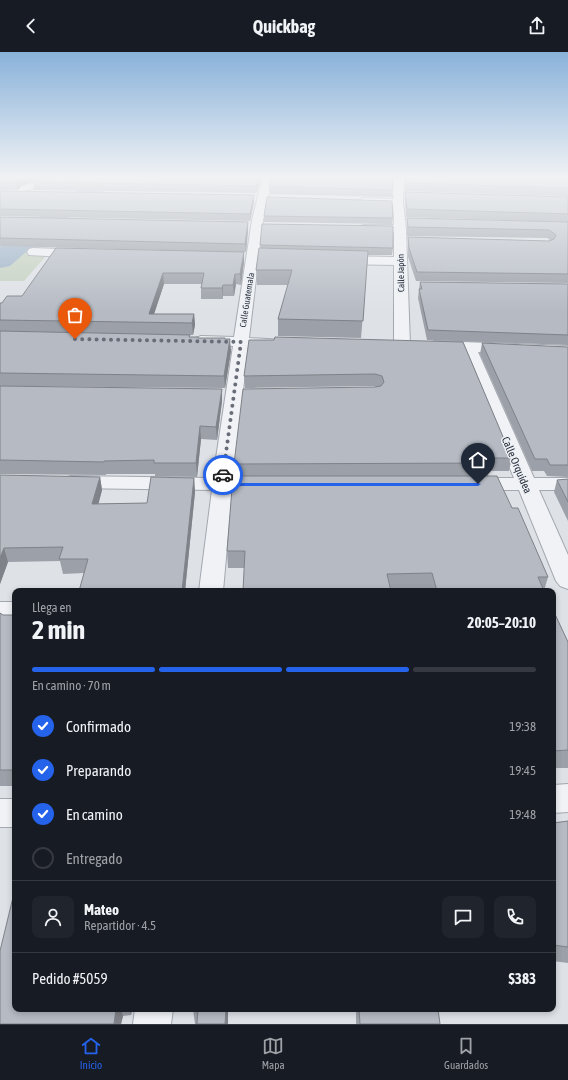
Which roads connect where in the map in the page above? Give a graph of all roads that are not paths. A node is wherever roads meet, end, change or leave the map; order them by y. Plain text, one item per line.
1 (259, 221) edge
2 (402, 221) edge
3 (354, 228) edge
4 (403, 230) junction
5 (33, 252) dead end
6 (96, 254) edge
7 (323, 260) edge
8 (400, 261) junction
9 (401, 286) junction
10 (416, 286) dead end
11 (186, 341) edge
12 (241, 342) junction
13 (294, 343) edge
14 (387, 345) edge
15 (414, 346) junction
16 (468, 347) junction
17 (568, 350) edge
18 (56, 482) edge
19 (222, 484) junction
20 (278, 484) edge
21 (454, 484) edge
22 (526, 484) junction
23 (568, 484) edge
24 (568, 581) edge
25 (210, 588) edge
26 (0, 610) edge
27 (12, 610) edge
28 (568, 798) edge
29 (556, 799) edge
30 (0, 813) edge
31 (12, 813) edge
32 (154, 1012) edge
33 (152, 1024) edge

1 - 12 street, Calle Guatemala
2 - 4 street, Calle Japón
3 - 4 street
4 - 8 street, Calle Japón
5 - 6 street
7 - 8 street
8 - 9 street, Calle Japón
9 - 10 street
9 - 15 street, Calle Japón
11 - 12 street
12 - 13 street
12 - 19 street, Calle Guatemala
14 - 15 street
15 - 16 street
16 - 17 street
16 - 22 street, Calle Orquídea
18 - 19 street
19 - 20 street
19 - 25 street, Calle Guatemala
21 - 22 street
22 - 23 street
22 - 24 street, Calle Orquídea
26 - 27 street
28 - 29 street
30 - 31 street
32 - 33 street

